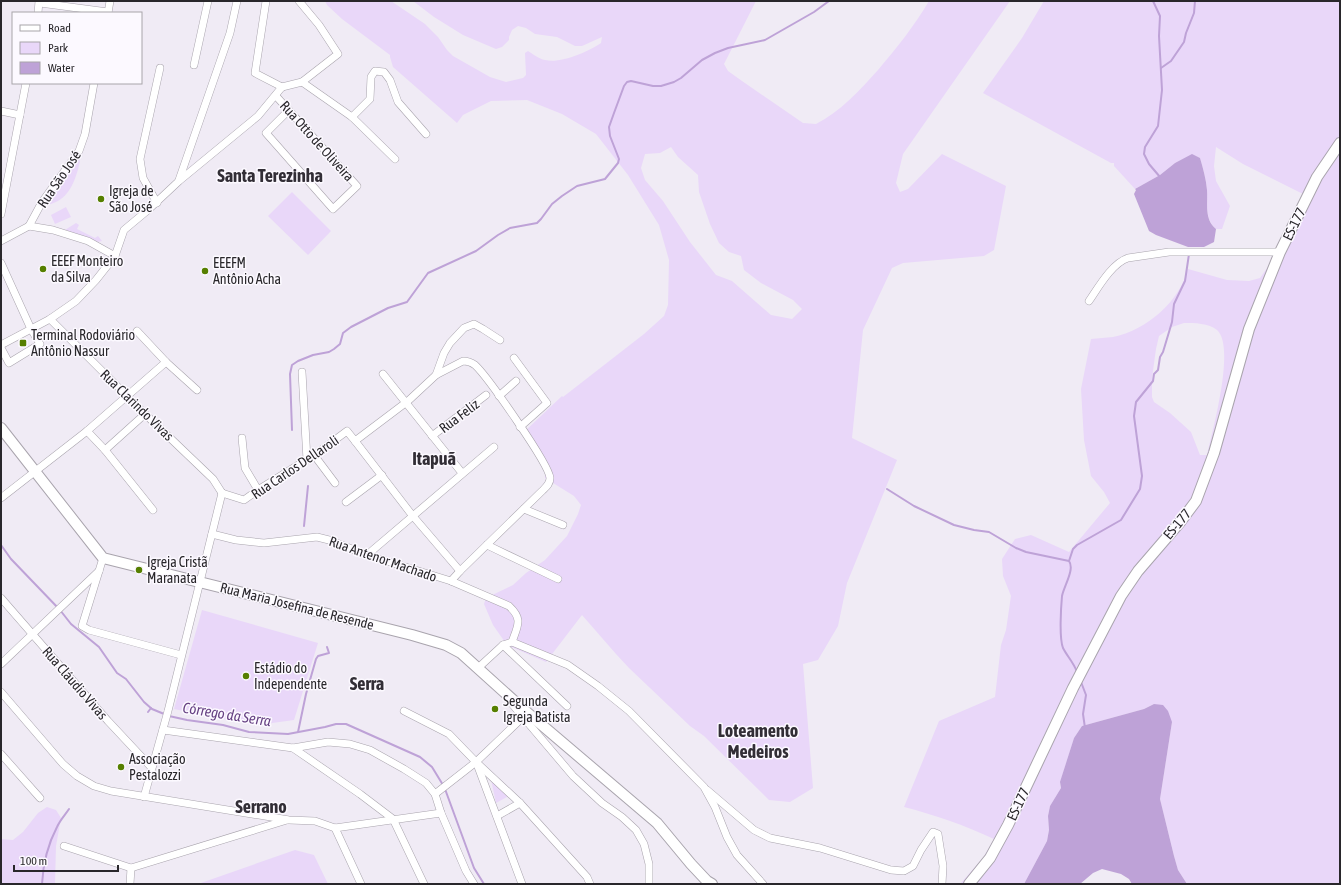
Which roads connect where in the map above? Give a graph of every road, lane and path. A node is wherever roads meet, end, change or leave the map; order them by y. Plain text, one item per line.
1 (110, 1) edge
2 (208, 1) edge
3 (237, 1) edge
4 (266, 1) edge
5 (299, 1) edge
6 (40, 2) edge
7 (38, 12) edge
8 (102, 12) edge
9 (108, 12) edge
10 (194, 65) dead end
11 (160, 68) dead end
12 (302, 82) junction
13 (26, 84) edge
14 (94, 84) edge
15 (282, 86) junction
16 (276, 96) junction
17 (289, 110) junction
18 (1, 111) edge
19 (20, 115) junction
20 (352, 118) junction
21 (426, 134) dead end
22 (1340, 143) edge
23 (395, 159) dead end
24 (179, 181) junction
25 (157, 203) junction
26 (1, 214) edge
27 (29, 226) junction
28 (1, 241) edge
29 (1280, 252) junction
30 (115, 256) junction
31 (1, 263) edge
32 (1089, 301) dead end
33 (50, 319) junction
34 (32, 329) junction
35 (137, 331) dead end
36 (1, 340) edge
37 (10, 340) junction
38 (500, 340) dead end
39 (1, 347) edge
40 (514, 358) dead end
41 (166, 362) junction
42 (302, 372) dead end
43 (384, 374) dead end
44 (436, 375) junction
45 (516, 381) dead end
46 (197, 390) dead end
47 (486, 395) dead end
48 (127, 396) junction
49 (499, 396) junction
50 (405, 402) junction
51 (145, 414) junction
52 (520, 427) junction
53 (1, 428) edge
54 (87, 431) junction
55 (432, 436) junction
56 (242, 438) dead end
57 (355, 441) junction
58 (494, 447) dead end
59 (105, 450) junction
60 (314, 455) junction
61 (307, 460) junction
62 (35, 471) junction
63 (462, 473) junction
64 (382, 475) junction
65 (335, 483) dead end
66 (258, 490) junction
67 (222, 494) junction
68 (1, 498) edge
69 (346, 502) dead end
70 (524, 509) junction
71 (152, 510) dead end
72 (412, 515) junction
73 (563, 525) dead end
74 (212, 534) junction
75 (487, 545) junction
76 (367, 555) junction
77 (104, 558) junction
78 (99, 571) junction
79 (460, 571) junction
80 (558, 579) dead end
81 (451, 581) junction
82 (199, 582) junction
83 (1, 598) edge
84 (32, 634) junction
85 (512, 642) junction
86 (503, 645) junction
87 (181, 655) junction
88 (1, 664) edge
89 (478, 668) junction
90 (1, 692) edge
91 (567, 706) dead end
92 (404, 711) dead end
93 (523, 713) junction
94 (163, 730) junction
95 (293, 748) junction
96 (1, 754) edge
97 (476, 762) junction
98 (151, 768) junction
99 (704, 787) junction
100 (436, 794) junction
101 (144, 797) junction
102 (40, 798) dead end
103 (520, 803) junction
104 (442, 813) junction
105 (497, 816) junction
106 (393, 819) junction
107 (289, 820) junction
108 (336, 828) junction
109 (64, 846) dead end
110 (132, 868) junction
111 (130, 884) edge
112 (361, 884) edge
113 (424, 884) edge
114 (474, 884) edge
115 (522, 884) edge
116 (590, 884) edge
117 (650, 884) edge
118 (712, 884) edge
119 (763, 884) edge
120 (942, 884) edge
121 (969, 884) edge

1 - 9 street
2 - 10 street
3 - 24 street
4 - 15 street
5 - 12 street
6 - 7 street
6 - 8 street
11 - 25 street
12 - 15 street
12 - 20 street
13 - 19 street
14 - 27 street, Rua São José
15 - 16 street
16 - 17 street, Rua Otto de Oliveira
16 - 24 street
17 - 17 street, Rua Otto de Oliveira
18 - 19 street
19 - 26 street
20 - 21 street
20 - 23 street
22 - 29 main road, ES-177 / ES-177
24 - 25 street
25 - 30 street
27 - 28 street
27 - 30 street, Rua São José
29 - 32 street
29 - 121 main road, ES-177 / ES-177
30 - 33 street
31 - 34 street
33 - 34 street
33 - 48 street, Rua Clarindo Vivas
34 - 37 street
34 - 39 street
35 - 41 street
36 - 37 street
37 - 39 street
38 - 44 street, Rua Carlos Dellaroli
40 - 52 street
41 - 46 street
41 - 48 street
42 - 61 street
43 - 50 street
44 - 49 street
44 - 50 street, Rua Carlos Dellaroli
45 - 49 street
47 - 55 street, Rua Feliz
48 - 51 street, Rua Clarindo Vivas
48 - 54 street
49 - 52 street
50 - 55 street
50 - 57 street, Rua Carlos Dellaroli
51 - 59 street
51 - 67 street, Rua Clarindo Vivas
52 - 70 street
53 - 62 main road
54 - 59 street
54 - 62 street
55 - 63 street
56 - 66 street
57 - 60 street, Rua Carlos Dellaroli
57 - 64 street
58 - 63 street
59 - 71 street
60 - 61 street, Rua Carlos Dellaroli
60 - 65 street
61 - 66 street, Rua Carlos Dellaroli
62 - 68 street
62 - 77 main road
63 - 72 street
64 - 69 street
64 - 72 street
66 - 67 street, Rua Carlos Dellaroli
67 - 74 street
70 - 73 street
70 - 75 street
72 - 76 street
72 - 79 street
74 - 76 street, Rua Antenor Machado
74 - 82 street
75 - 79 street
75 - 80 street
76 - 81 street, Rua Antenor Machado
77 - 78 street
77 - 82 main road, Rua Maria Josefina de Resende
78 - 84 street
78 - 87 street
79 - 81 street
81 - 85 street, Rua Antenor Machado
82 - 87 street
82 - 89 main road, Rua Maria Josefina de Resende
83 - 84 street, Rua Cláudio Vivas
84 - 88 street
84 - 98 street, Rua Cláudio Vivas
85 - 86 street
85 - 99 street
86 - 89 street
86 - 91 street
87 - 94 street
89 - 93 main road, Rua Maria Josefina de Resende
90 - 101 street
92 - 97 street
93 - 97 street
93 - 117 street, Rua Maria Josefina de Resende
93 - 118 main road
94 - 95 street
94 - 98 street
95 - 100 street
95 - 106 street
96 - 102 street
97 - 100 street
97 - 103 street
97 - 105 street
98 - 101 street
99 - 119 street
99 - 120 street
100 - 104 street
101 - 107 street
103 - 105 street
103 - 116 street
104 - 106 street
104 - 114 street
105 - 115 street
106 - 108 street
106 - 113 street
107 - 108 street
107 - 110 street
108 - 112 street
109 - 110 street
110 - 111 street

